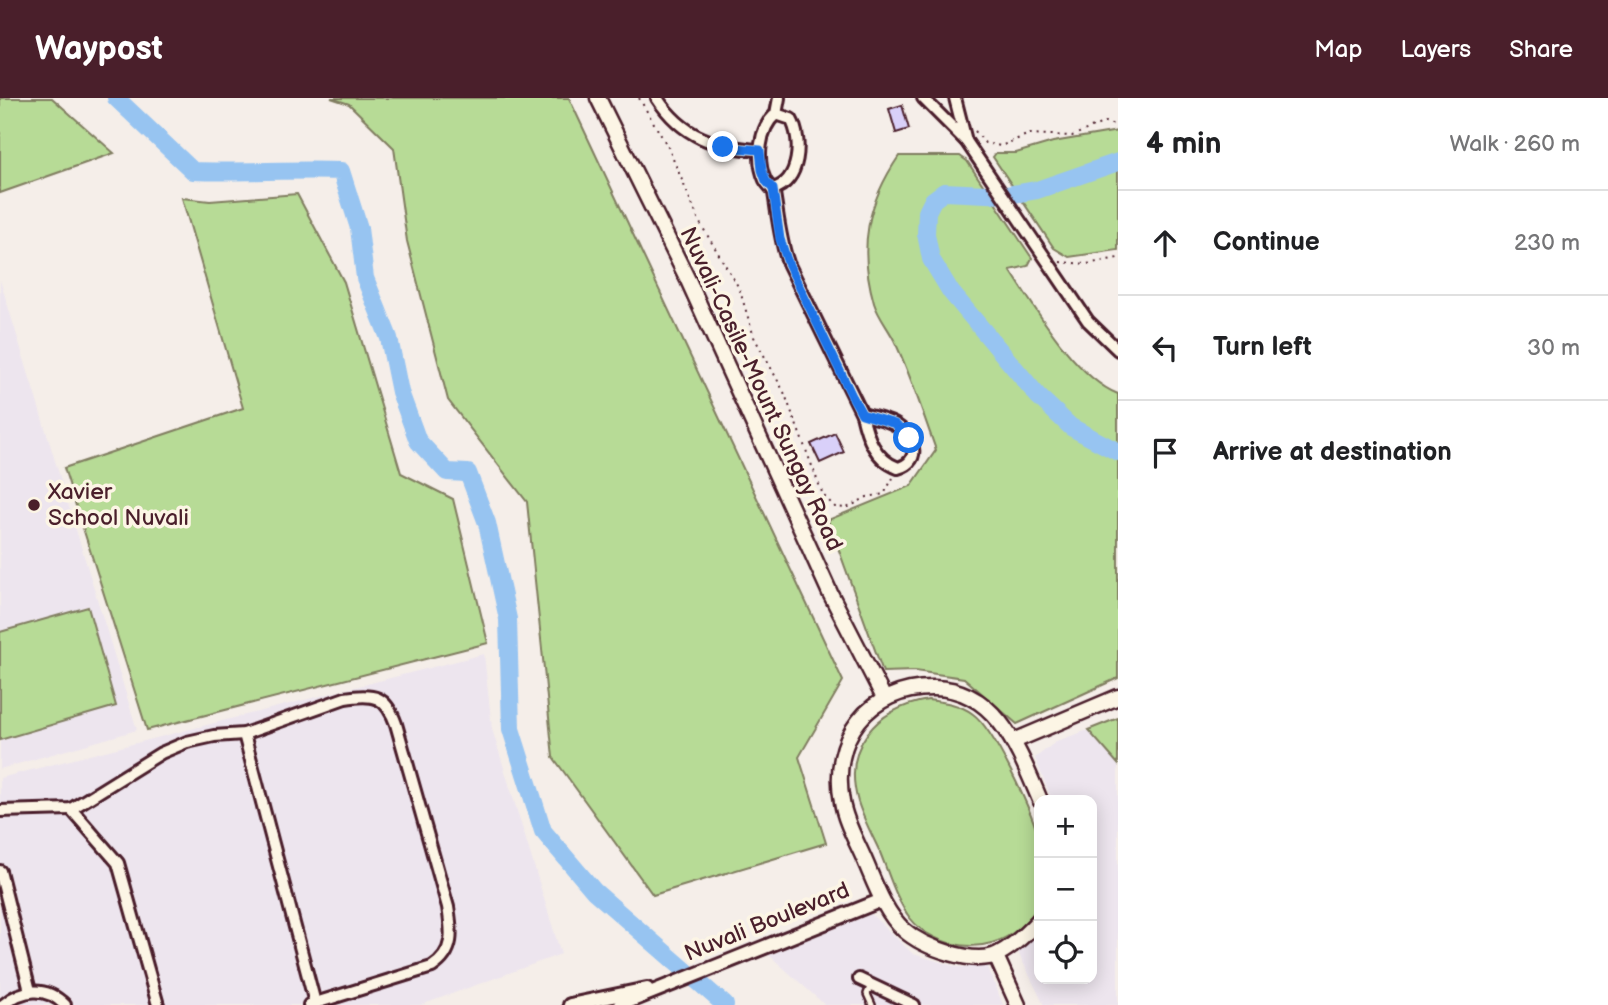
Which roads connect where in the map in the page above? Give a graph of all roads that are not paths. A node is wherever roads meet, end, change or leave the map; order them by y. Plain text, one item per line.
1 (598, 98) edge
2 (657, 98) edge
3 (779, 98) edge
4 (923, 98) edge
5 (955, 100) edge
6 (931, 108) junction
7 (776, 114) junction
8 (966, 141) junction
9 (760, 150) junction
10 (773, 189) junction
11 (1118, 350) edge
12 (862, 414) junction
13 (1118, 697) edge
14 (884, 698) junction
15 (244, 734) junction
16 (1014, 741) junction
17 (1038, 795) edge
18 (71, 809) junction
19 (0, 811) edge
20 (0, 871) edge
21 (882, 900) junction
22 (1038, 921) edge
23 (996, 956) junction
24 (859, 979) dead end
25 (674, 983) junction
26 (872, 985) junction
27 (30, 990) junction
28 (312, 1004) edge
29 (3, 1005) edge
30 (65, 1005) edge
31 (158, 1005) edge
32 (570, 1005) edge
33 (620, 1005) edge
34 (872, 1005) edge
35 (914, 1005) edge
36 (1018, 1005) edge

1 - 14 main road, Nuvali-Casile-Mount Sungay Road
2 - 9 street
3 - 7 street
4 - 6 street
5 - 6 street
5 - 8 street
6 - 8 street
7 - 9 street
7 - 10 street
8 - 11 street
9 - 10 street
10 - 12 street
12 - 12 street
13 - 16 main road
14 - 16 main road
14 - 21 main road
15 - 18 street
15 - 28 street
15 - 28 street
16 - 17 main road
18 - 19 street
18 - 31 street
20 - 27 street
21 - 23 main road
21 - 25 street, Nuvali Boulevard
22 - 23 main road
23 - 36 main road
24 - 26 street
25 - 32 street, Nuvali Boulevard
25 - 33 street, Nuvali Boulevard
26 - 34 lane
26 - 35 street
27 - 29 street
27 - 30 street

